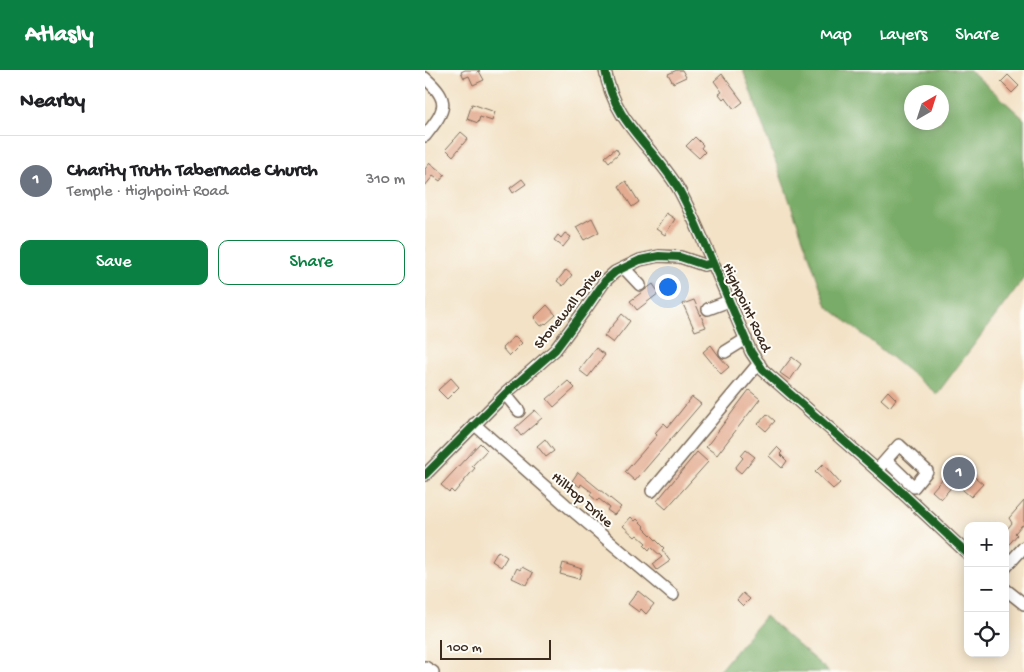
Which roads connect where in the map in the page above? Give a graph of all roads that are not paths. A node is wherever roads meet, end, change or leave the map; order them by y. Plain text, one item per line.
1 (605, 70) edge
2 (425, 78) edge
3 (425, 136) edge
4 (713, 264) junction
5 (624, 268) junction
6 (640, 285) dead end
7 (729, 301) junction
8 (708, 309) dead end
9 (746, 339) junction
10 (725, 352) dead end
11 (759, 363) junction
12 (505, 394) junction
13 (519, 411) dead end
14 (474, 424) junction
15 (886, 460) dead end
16 (877, 470) junction
17 (425, 475) edge
18 (652, 491) dead end
19 (1024, 547) edge
20 (964, 550) edge
21 (1006, 567) edge
22 (1009, 592) edge
23 (673, 595) dead end
24 (1024, 604) edge
25 (425, 667) edge
26 (433, 672) edge

1 - 4 street, Highpoint Road
2 - 3 street
4 - 5 street, Stonewall Drive
4 - 7 street, Highpoint Road
5 - 6 street
5 - 12 street, Stonewall Drive
7 - 8 street
7 - 9 street, Highpoint Road
9 - 10 street
9 - 11 street, Highpoint Road
11 - 16 street, Highpoint Road
11 - 18 street
12 - 13 street
12 - 14 street, Stonewall Drive
14 - 17 street, Stonewall Drive
14 - 23 street, Hilltop Drive
15 - 16 street
16 - 20 street, Highpoint Road
19 - 21 street
22 - 24 street
25 - 26 street

